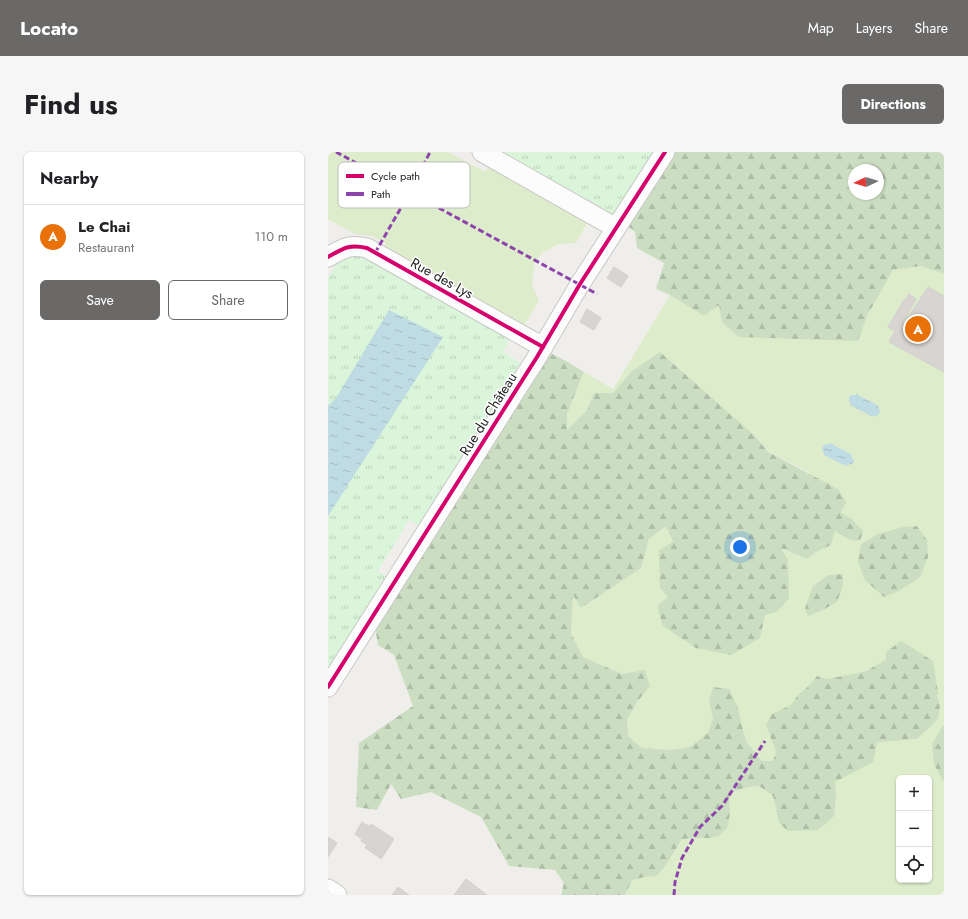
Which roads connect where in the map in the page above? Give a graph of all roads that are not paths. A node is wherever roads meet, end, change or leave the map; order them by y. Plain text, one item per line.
1 (482, 152) edge
2 (665, 152) edge
3 (616, 228) junction
4 (328, 257) edge
5 (543, 347) junction
6 (328, 687) edge
7 (328, 889) edge
8 (337, 895) edge

1 - 3 street
2 - 3 street, Rue du Château
3 - 5 street, Rue du Château
4 - 5 street, Rue des Lys
5 - 6 street, Rue du Château
7 - 8 street

